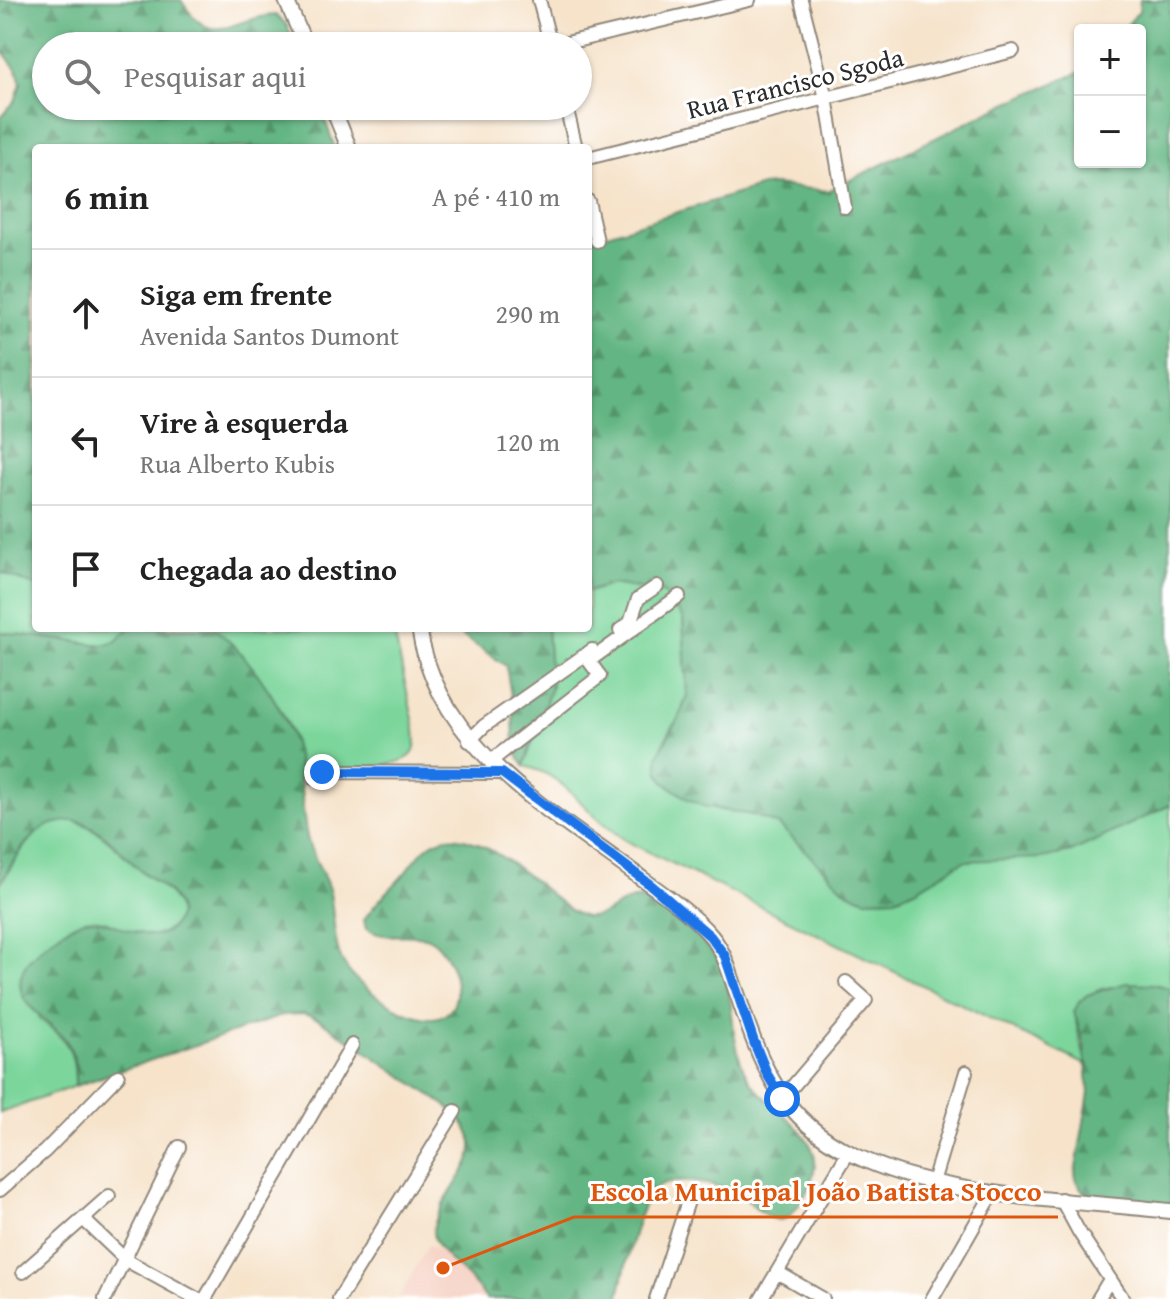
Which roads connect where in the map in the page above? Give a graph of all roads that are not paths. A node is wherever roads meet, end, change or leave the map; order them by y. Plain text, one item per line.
1 (286, 0) edge
2 (539, 0) edge
3 (749, 0) edge
4 (801, 0) edge
5 (300, 32) edge
6 (549, 32) edge
7 (592, 37) edge
8 (1013, 51) dead end
9 (826, 98) junction
10 (338, 120) edge
11 (569, 120) edge
12 (347, 144) edge
13 (575, 144) edge
14 (592, 157) edge
15 (845, 207) dead end
16 (592, 219) edge
17 (597, 241) dead end
18 (657, 586) dead end
19 (679, 596) dead end
20 (420, 632) edge
21 (469, 741) junction
22 (491, 761) junction
23 (502, 773) junction
24 (314, 777) dead end
25 (846, 982) dead end
26 (352, 1045) dead end
27 (966, 1072) dead end
28 (118, 1076) dead end
29 (782, 1099) junction
30 (455, 1111) dead end
31 (179, 1147) dead end
32 (848, 1153) junction
33 (933, 1182) junction
34 (0, 1190) edge
35 (993, 1193) junction
36 (109, 1196) dead end
37 (689, 1198) dead end
38 (1061, 1199) junction
39 (1170, 1211) edge
40 (83, 1219) junction
41 (126, 1260) junction
42 (23, 1272) dead end
43 (777, 1272) junction
44 (1110, 1279) junction
45 (105, 1299) edge
46 (197, 1299) edge
47 (205, 1299) edge
48 (339, 1299) edge
49 (656, 1299) edge
50 (761, 1299) edge
51 (823, 1299) edge
52 (932, 1299) edge
53 (1098, 1299) edge
54 (1123, 1299) edge

1 - 5 street
2 - 6 street
3 - 7 street
4 - 9 street
8 - 9 street, Rua Francisco Sgoda
9 - 14 street, Rua Francisco Sgoda
9 - 15 street
10 - 12 street
11 - 13 street
16 - 17 street
18 - 21 street
19 - 22 street
20 - 21 street
21 - 22 street
22 - 23 street
23 - 24 street
23 - 29 street
25 - 29 street
26 - 47 street
27 - 33 street
28 - 34 street
29 - 32 street
30 - 48 street
31 - 41 street
32 - 33 street
32 - 43 street
33 - 35 street
35 - 38 street
35 - 52 street
36 - 40 street
37 - 49 street
38 - 39 street
38 - 44 street
40 - 41 street
40 - 42 street
41 - 45 street
41 - 46 street
43 - 50 street
43 - 51 street
44 - 53 street
44 - 54 street

